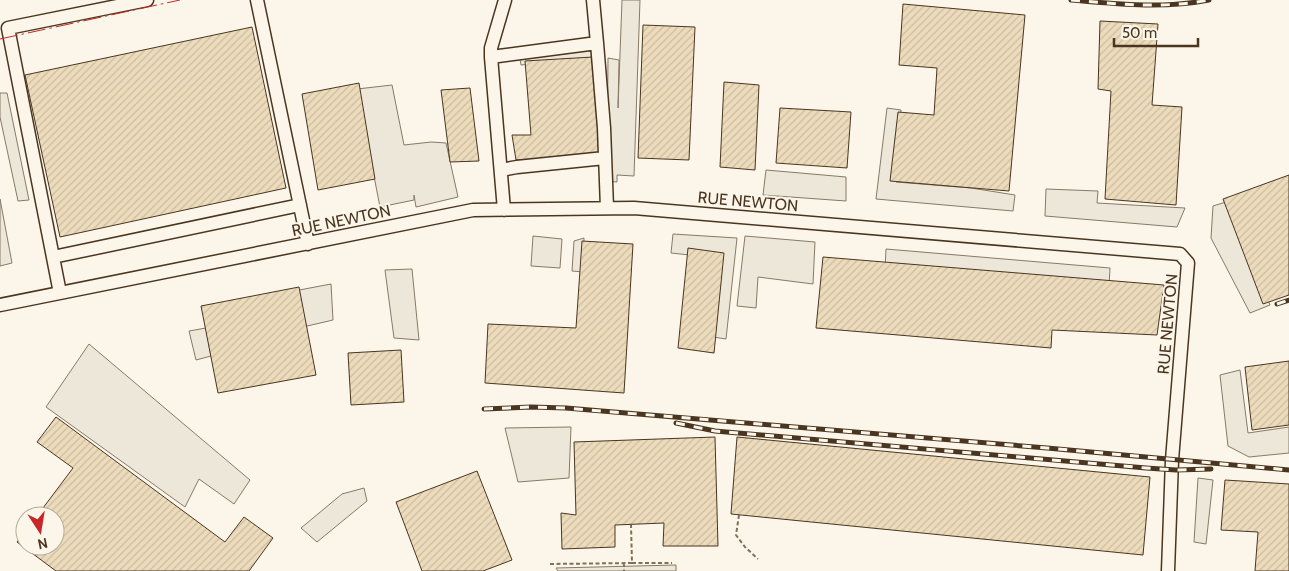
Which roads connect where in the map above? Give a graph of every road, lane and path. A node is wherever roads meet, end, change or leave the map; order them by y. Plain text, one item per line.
1 (147, 0) edge
2 (257, 0) edge
3 (505, 0) edge
4 (593, 0) edge
5 (597, 43) junction
6 (491, 56) junction
7 (606, 158) junction
8 (501, 170) junction
9 (300, 204) junction
10 (608, 208) junction
11 (504, 210) junction
12 (308, 244) junction
13 (53, 257) junction
14 (60, 293) junction
15 (0, 305) edge
16 (739, 515) dead end
17 (632, 525) dead end
18 (758, 559) dead end
19 (624, 563) junction
20 (632, 563) junction
21 (672, 563) dead end
22 (550, 564) dead end
23 (624, 571) edge
24 (1168, 571) edge

1 - 13 street
2 - 9 street
3 - 6 street
4 - 5 street
5 - 6 street
5 - 7 street
6 - 8 street
7 - 8 street
7 - 10 street
8 - 11 street
9 - 12 street
9 - 13 street
10 - 11 street, RUE NEWTON
10 - 24 street, RUE NEWTON
11 - 12 street, RUE NEWTON
12 - 14 street, RUE NEWTON
13 - 14 street
14 - 15 street, RUE NEWTON
16 - 18 path
17 - 20 path
19 - 20 path
19 - 22 path
19 - 23 path
20 - 21 path

